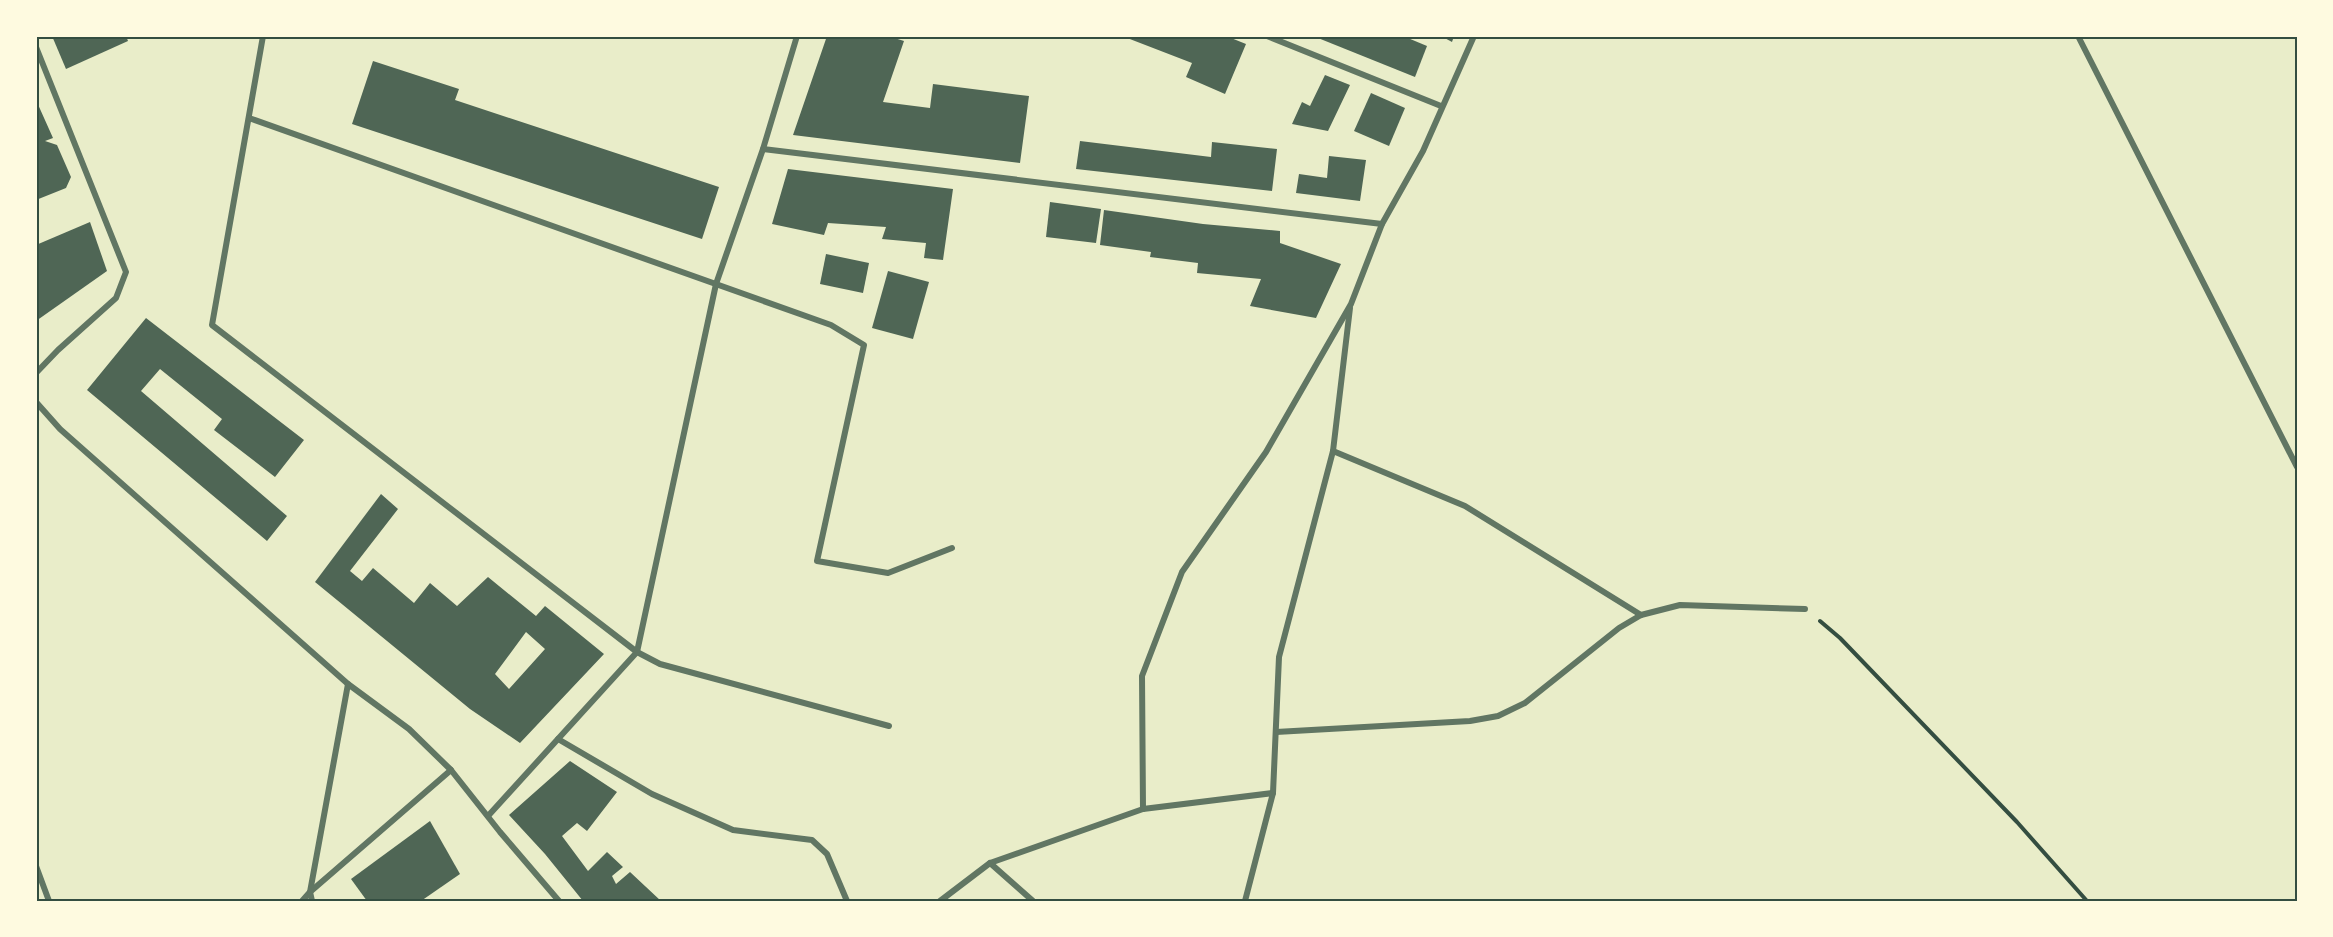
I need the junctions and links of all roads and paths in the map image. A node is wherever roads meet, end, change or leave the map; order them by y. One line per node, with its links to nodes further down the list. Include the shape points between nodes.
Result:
1 (263, 36): 8 (street)
2 (797, 36): 9 (street)
3 (1267, 36): 7 (street)
4 (1474, 36): 7 (street)
5 (2078, 36): 16 (street)
6 (36, 46): 13 (street, via 126,272 116,298)
7 (1442, 106): 10 (street, via 1423,151)
8 (249, 117): 11 (street); 20 (street, via 212,325)
9 (763, 149): 10 (street); 11 (street)
10 (1382, 224): 12 (street)
11 (716, 284): 17 (street, via 831,325 864,345 817,561 888,573); 20 (street)
12 (1351, 304): 15 (street); 27 (street, via 1266,452 1182,572 1142,676)
13 (36, 373)
14 (36, 402): 21 (street, via 60,429)
15 (1333, 451): 19 (street, via 1465,506); 23 (street, via 1279,657)
16 (2297, 467)
17 (952, 548)
18 (1805, 609): 19 (street, via 1680,605); 40 (path, via 1839,638 2009,814)
19 (1641, 615): 23 (street, via 1619,627 1524,703 1498,716 1470,722)
20 (637, 652): 22 (street, via 660,664); 24 (street)
21 (348, 684): 25 (street, via 409,729); 31 (street)
22 (889, 726)
23 (1276, 732): 26 (street)
24 (558, 739): 28 (street); 36 (street, via 652,794 733,830 812,840 827,854)
25 (451, 770): 28 (street); 31 (street)
26 (1273, 793): 27 (street); 39 (street)
27 (1143, 809): 29 (street)
28 (488, 816): 35 (street)
29 (990, 863): 37 (street); 38 (street)
30 (36, 866): 32 (street)
31 (310, 892): 33 (street); 34 (street)
32 (49, 901)
33 (302, 901)
34 (312, 901)
35 (559, 901)
36 (847, 901)
37 (940, 901)
38 (1033, 901)
39 (1245, 901)
40 (2087, 901)

